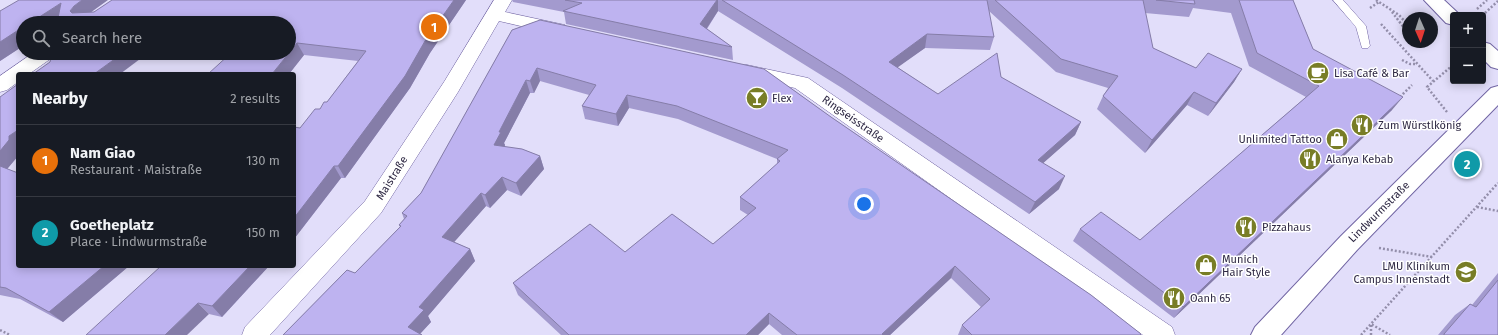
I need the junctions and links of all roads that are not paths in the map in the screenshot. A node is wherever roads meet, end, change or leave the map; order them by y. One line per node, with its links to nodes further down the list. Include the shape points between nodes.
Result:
1 (1338, 0): 6 (lane, via 1361,26)
2 (1433, 0): 4 (main road)
3 (499, 8): 5 (street); 15 (street, Maistraße, via 373,207)
4 (1450, 16)
5 (581, 34)
6 (1365, 46)
7 (1486, 51): 9 (main road)
8 (36, 60): 11 (street)
9 (1498, 62)
10 (729, 67): 16 (street, Ringseisstraße, via 801,83)
11 (19, 72)
12 (16, 74): 13 (street)
13 (0, 85)
14 (1498, 93): 17 (main road, Lindwurmstraße, via 1349,243)
15 (254, 335)
16 (1163, 335)
17 (1264, 335)

